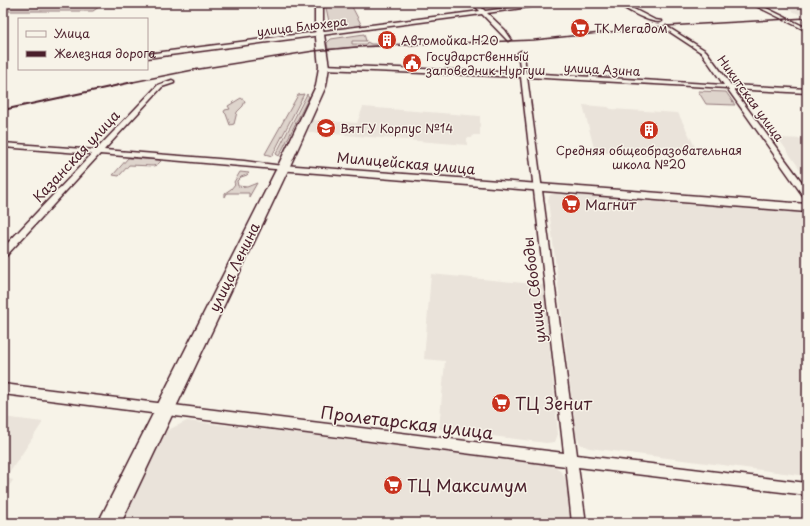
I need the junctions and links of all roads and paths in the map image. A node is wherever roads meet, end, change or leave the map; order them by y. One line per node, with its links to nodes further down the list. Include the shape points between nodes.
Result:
1 (319, 3): 10 (main road, улица Ленина)
2 (474, 3): 6 (street)
3 (554, 3): 6 (street, улица Блюхера)
4 (619, 3): 7 (street)
5 (752, 3): 9 (street)
6 (484, 12): 10 (street, улица Блюхера); 11 (street)
7 (660, 22)
8 (666, 27): 17 (street, Никитская улица, via 704,52)
9 (807, 30)
10 (320, 34): 13 (street, улица Блюхера); 14 (main road, улица Ленина)
11 (508, 39)
12 (521, 53): 15 (street, улица Свободы)
13 (148, 56)
14 (324, 67): 15 (street, улица Азина); 21 (main road, улица Ленина, via 321,86)
15 (524, 76): 17 (street, улица Азина); 22 (street, улица Свободы)
16 (172, 82): 20 (street, Казанская улица, via 160,86)
17 (730, 86): 18 (street, улица Азина); 23 (street, Никитская улица)
18 (807, 91)
19 (3, 145): 20 (street, Милицейская улица)
20 (98, 152): 21 (street, Милицейская улица); 25 (street, Казанская улица)
21 (283, 168): 22 (street, Милицейская улица); 27 (main road, улица Ленина)
22 (538, 188): 24 (street, Милицейская улица); 28 (street, улица Свободы)
23 (807, 195)
24 (807, 208)
25 (3, 254)
26 (3, 389): 27 (street, Пролетарская улица)
27 (164, 410): 28 (street, Пролетарская улица); 30 (main road, улица Ленина)
28 (571, 460): 29 (street, Пролетарская улица); 31 (street, улица Свободы)
29 (807, 489)
30 (109, 523)
31 (579, 523)

